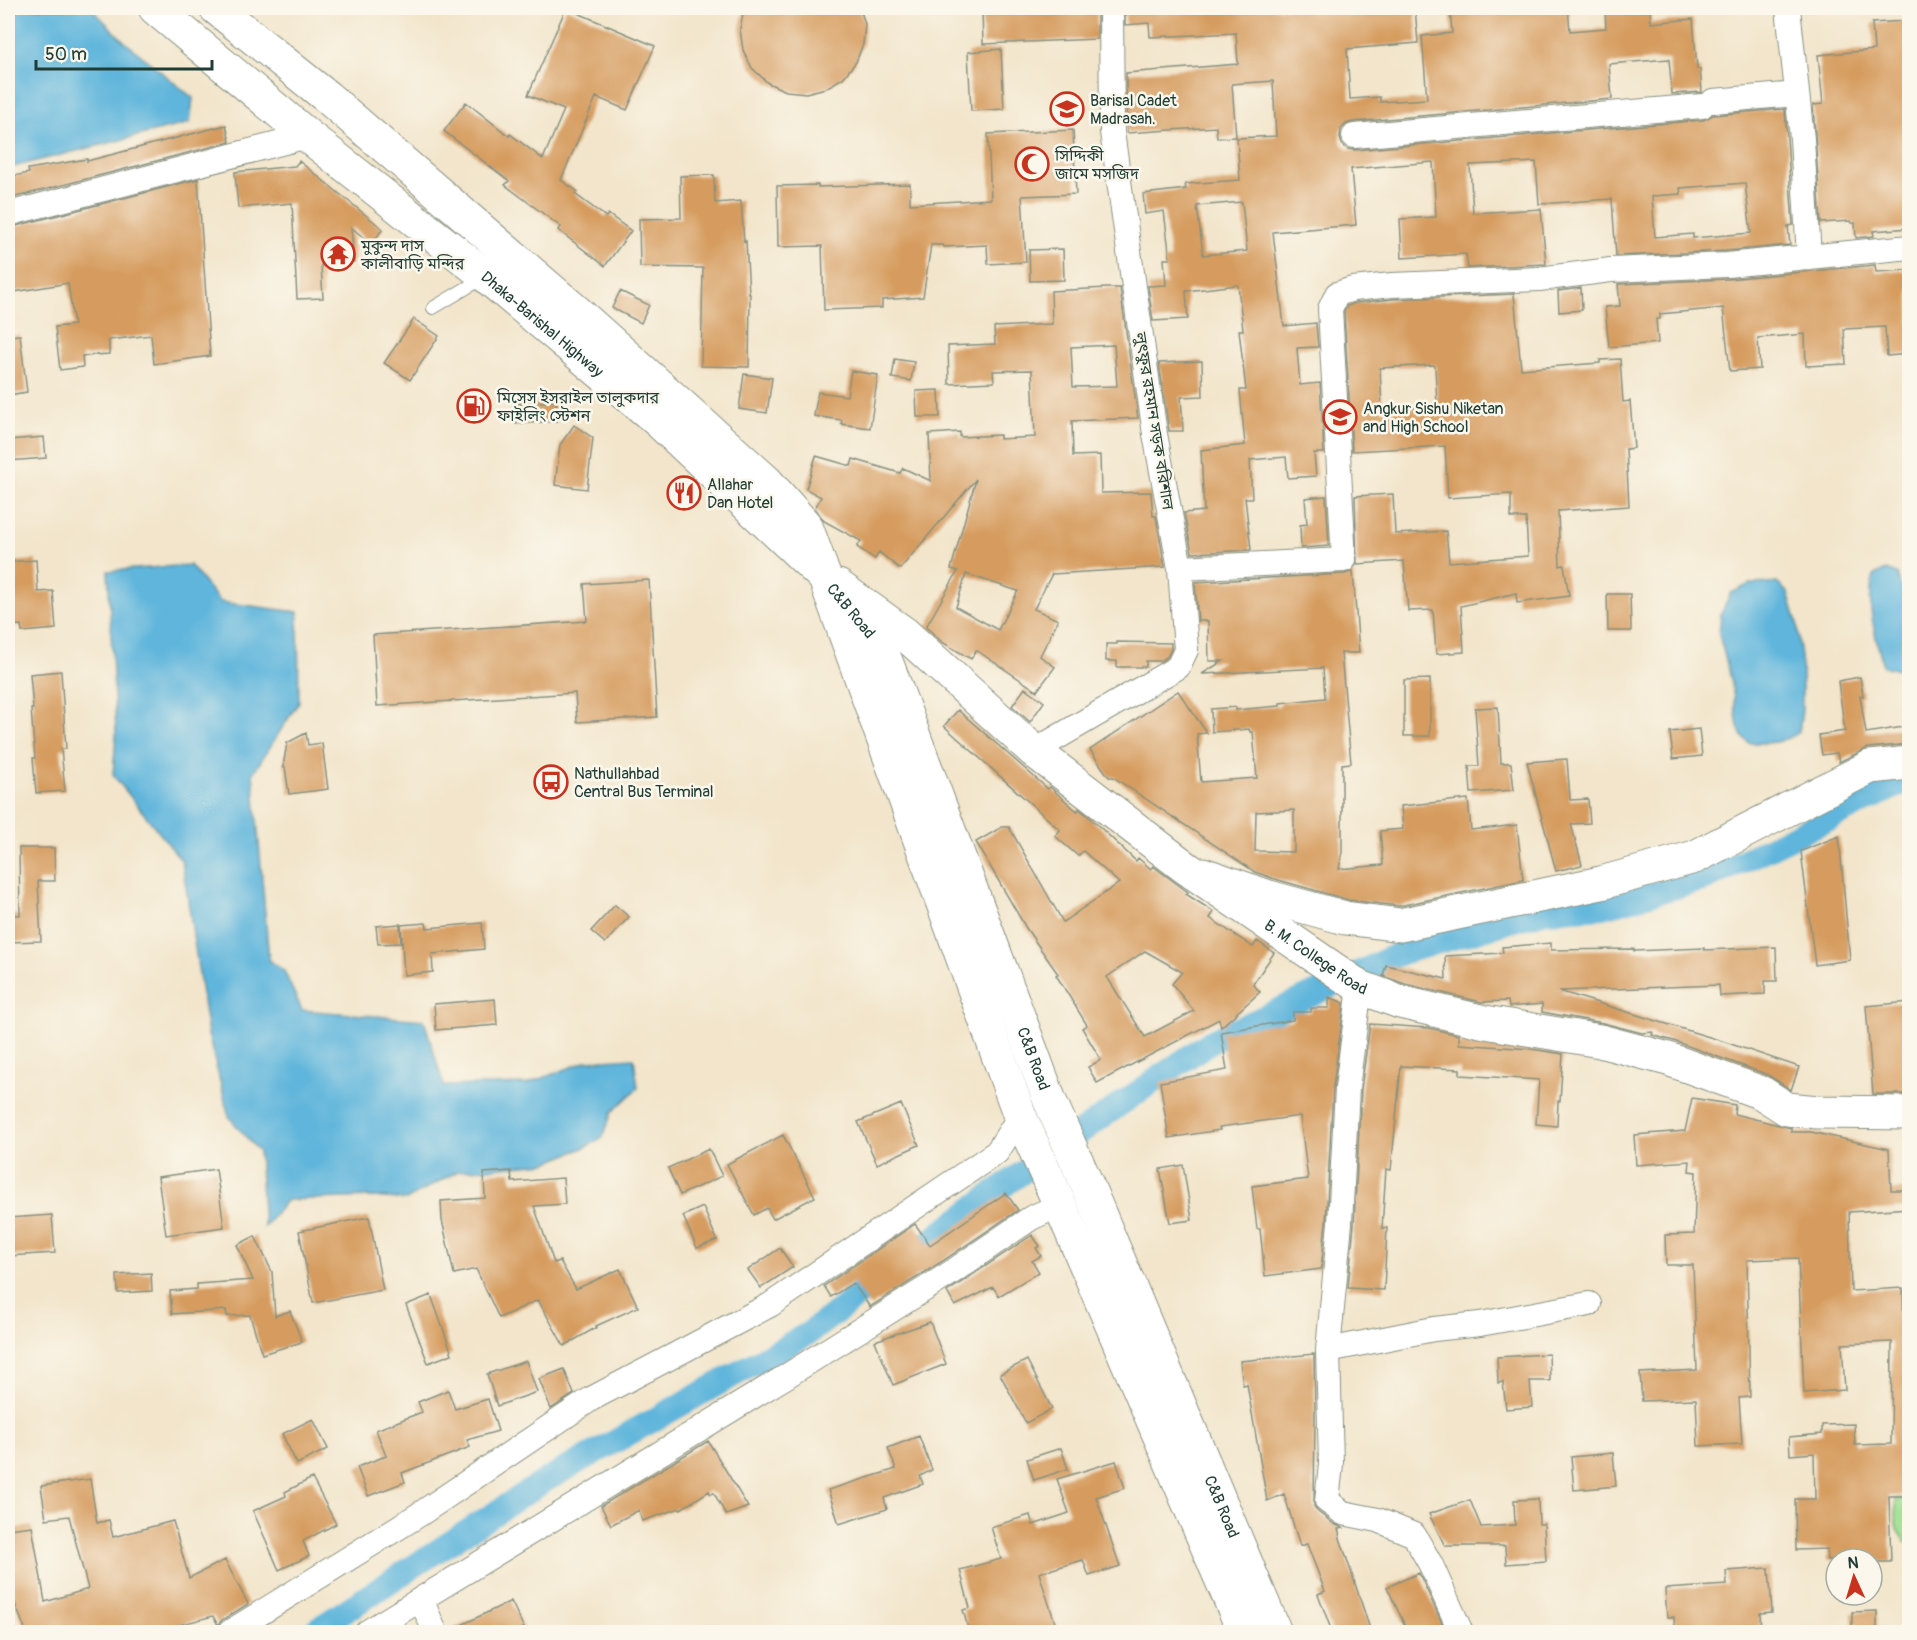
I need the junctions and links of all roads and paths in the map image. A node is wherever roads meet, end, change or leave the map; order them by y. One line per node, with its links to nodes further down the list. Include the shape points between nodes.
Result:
1 (155, 8): 6 (main road, Dhaka-Barishal Highway)
2 (216, 8): 14 (main road, Dhaka-Barishal Highway, via 501,245 766,481 806,526)
3 (1111, 8): 13 (street, লুৎফুর রহমান সড়ক বরিশাল, via 1112,132 1155,434)
4 (1788, 8): 5 (street)
5 (1797, 94): 7 (street); 10 (street)
6 (308, 136): 8 (street); 11 (main road, Dhaka-Barishal Highway)
7 (1354, 136)
8 (8, 214)
9 (1910, 247): 10 (street)
10 (1809, 257): 13 (street, via 1611,270 1539,279 1392,285 1337,294 1330,309 1344,560)
11 (486, 276): 12 (lane); 14 (main road, Dhaka-Barishal Highway, via 657,420)
12 (433, 308)
13 (1180, 568): 15 (street, লুৎফুর রহমান সড়ক বরিশাল, via 1186,650 1178,667)
14 (824, 577): 15 (main road, B. M. College Road, via 905,634); 20 (main road, C&B Road); 29 (main road, C&B Road, via 880,645 1050,1101)
15 (1034, 751): 17 (main road, B. M. College Road)
16 (1910, 763): 17 (main road, via 1870,767 1695,857 1601,883 1400,925 1345,918 1269,897)
17 (1185, 867): 18 (main road, B. M. College Road)
18 (1360, 987): 19 (main road, B. M. College Road, via 1400,1002 1485,1022 1600,1041 1668,1059 1762,1093 1787,1109); 23 (street, via 1347,1088)
19 (1910, 1113)
20 (1020, 1116): 21 (main road, C&B Road); 25 (street, via 998,1152 770,1305 591,1399 420,1514)
21 (1060, 1205): 24 (street, via 1031,1218 949,1274); 28 (main road, C&B Road)
22 (1589, 1304): 23 (street)
23 (1328, 1350): 30 (street, via 1331,1464 1327,1501 1343,1513 1378,1520 1414,1535)
24 (421, 1599): 26 (street); 27 (street)
25 (230, 1632)
26 (367, 1632)
27 (435, 1632)
28 (1244, 1632)
29 (1275, 1632)
30 (1461, 1632)

